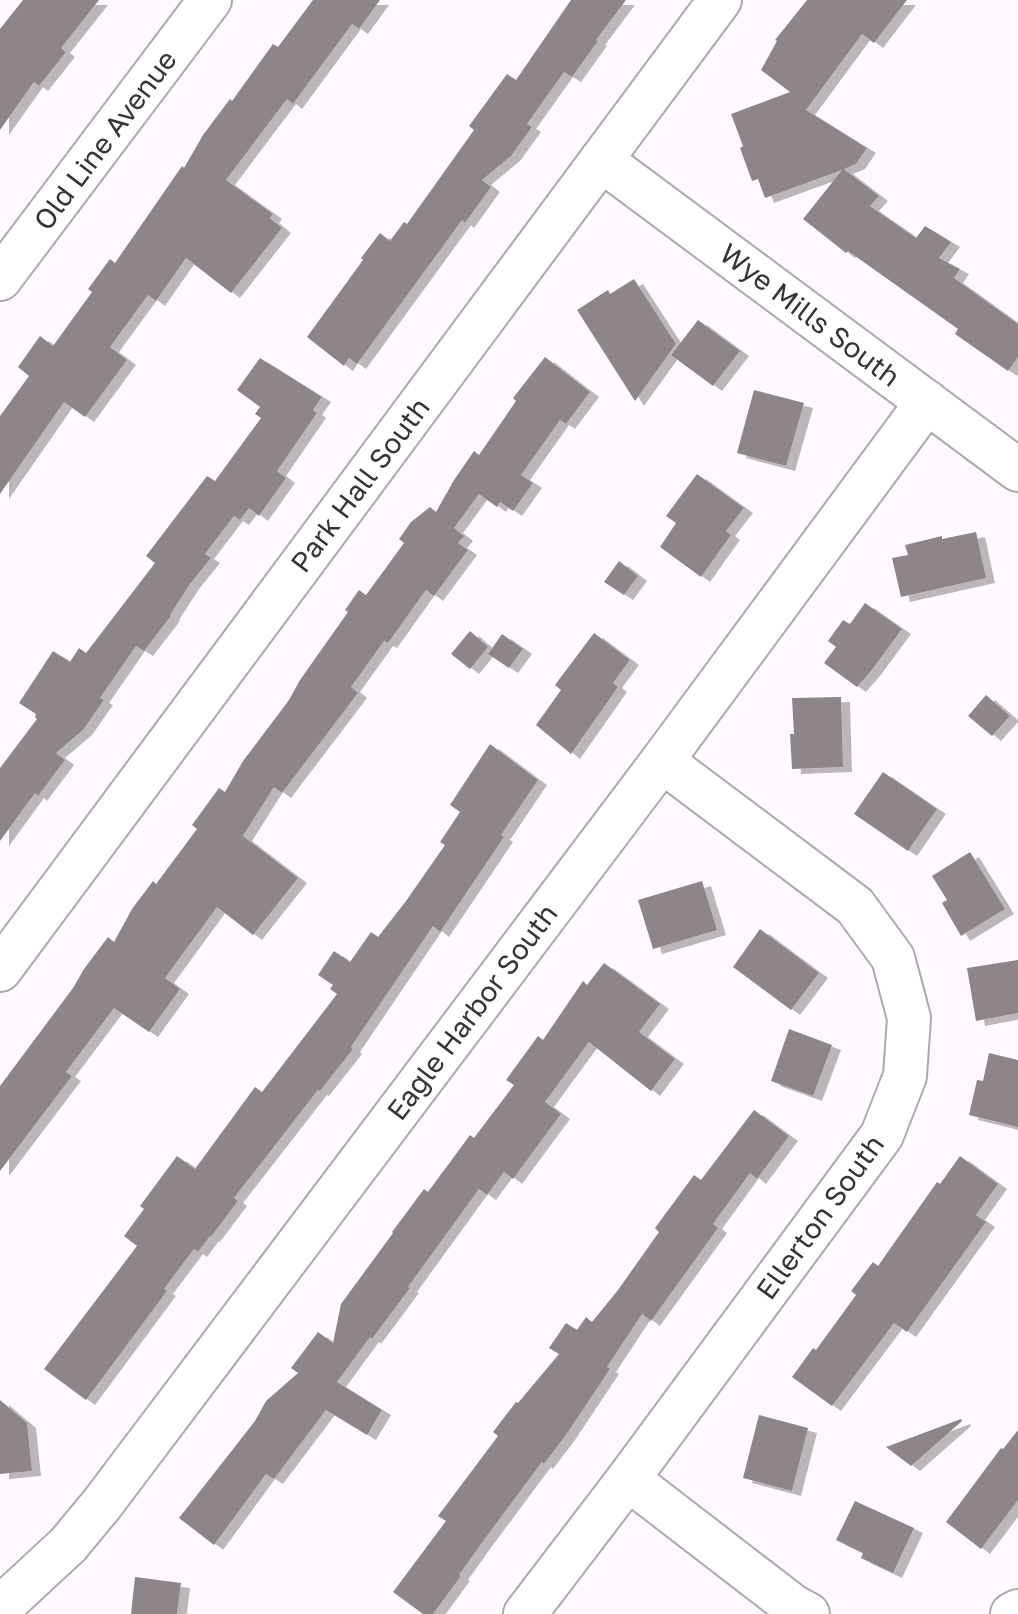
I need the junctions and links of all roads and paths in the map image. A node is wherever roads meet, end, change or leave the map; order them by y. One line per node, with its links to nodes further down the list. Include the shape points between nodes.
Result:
1 (210, 0): 4 (street, Old Line Avenue)
2 (720, 0): 3 (street, Park Hall South)
3 (601, 160): 5 (street, Wye Mills South); 8 (street, Park Hall South)
4 (0, 279)
5 (927, 402): 6 (street, Wye Mills South); 7 (street, Eagle Harbor South)
6 (1018, 470)
7 (662, 761): 9 (street, Ellerton South, via 855,906 893,958 909,1018 905,1076 882,1135); 10 (street, Eagle Harbor South, via 102,1504 68,1545)
8 (0, 970)
9 (628, 1479): 12 (street, Ellerton South); 13 (street)
10 (0, 1608)
11 (1018, 1611): 14 (street)
12 (525, 1614)
13 (808, 1614)
14 (1012, 1614)

